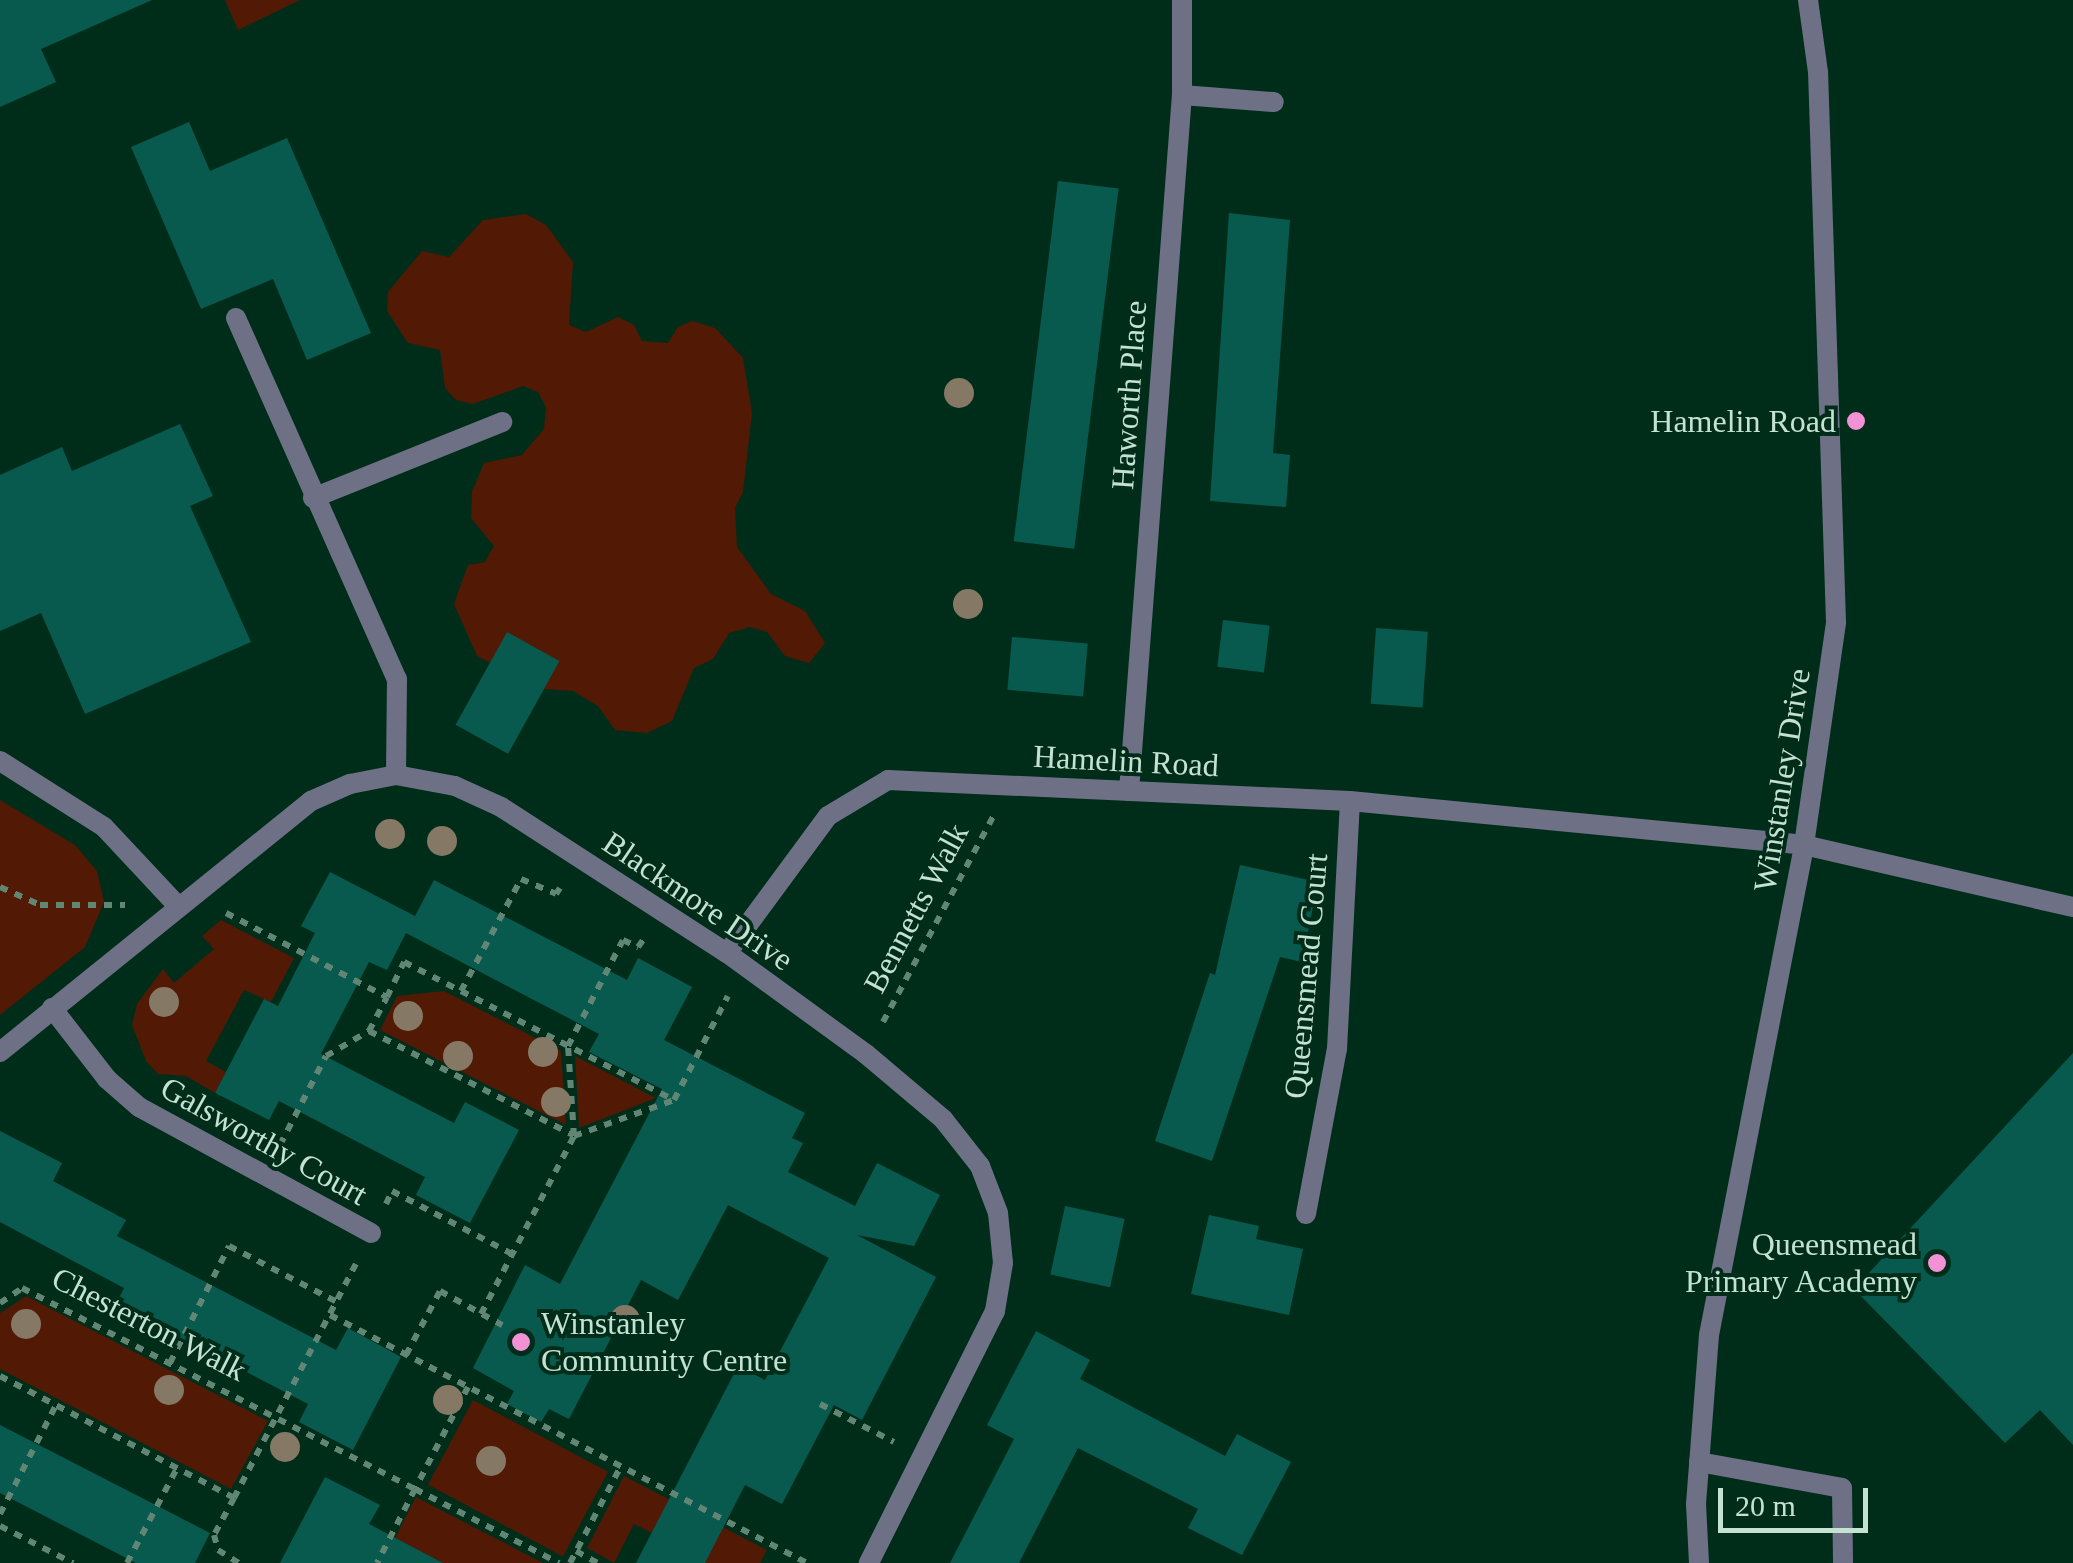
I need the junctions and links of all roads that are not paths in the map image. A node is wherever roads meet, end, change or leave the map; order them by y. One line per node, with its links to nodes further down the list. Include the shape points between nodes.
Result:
1 (1182, 0): 3 (street, Haworth Place)
2 (1808, 0): 12 (street, Winstanley Drive, via 1818,72 1836,622)
3 (1182, 94): 4 (street); 10 (street, Haworth Place)
4 (1274, 102)
5 (236, 318): 7 (street)
6 (502, 422): 7 (street)
7 (313, 498): 9 (street, via 397,679)
8 (0, 761): 13 (street, via 104,827)
9 (396, 776): 13 (street, Blackmore Drive, via 350,784 311,801); 15 (street, Blackmore Drive, via 455,786)
10 (1129, 791): 11 (street, Hamelin Road); 15 (street, Hamelin Road, via 888,780 855,796 807,840)
11 (1350, 801): 12 (street, Hamelin Road); 18 (street, Queensmead Court, via 1337,1049)
12 (1804, 845): 14 (street, Hamelin Road); 20 (street, Winstanley Drive, via 1708,1335)
13 (178, 906): 16 (street, Blackmore Drive)
14 (2073, 907)
15 (735, 960): 21 (street, Blackmore Drive, via 943,1119 980,1166 998,1214 1003,1263 995,1311)
16 (52, 1008): 17 (street, Blackmore Drive); 19 (street, Galsworthy Court, via 139,1107)
17 (0, 1052)
18 (1306, 1214)
19 (371, 1233)
20 (1699, 1462): 22 (street, Winstanley Drive); 23 (street, via 1842,1488)
21 (869, 1563)
22 (1699, 1563)
23 (1843, 1563)

